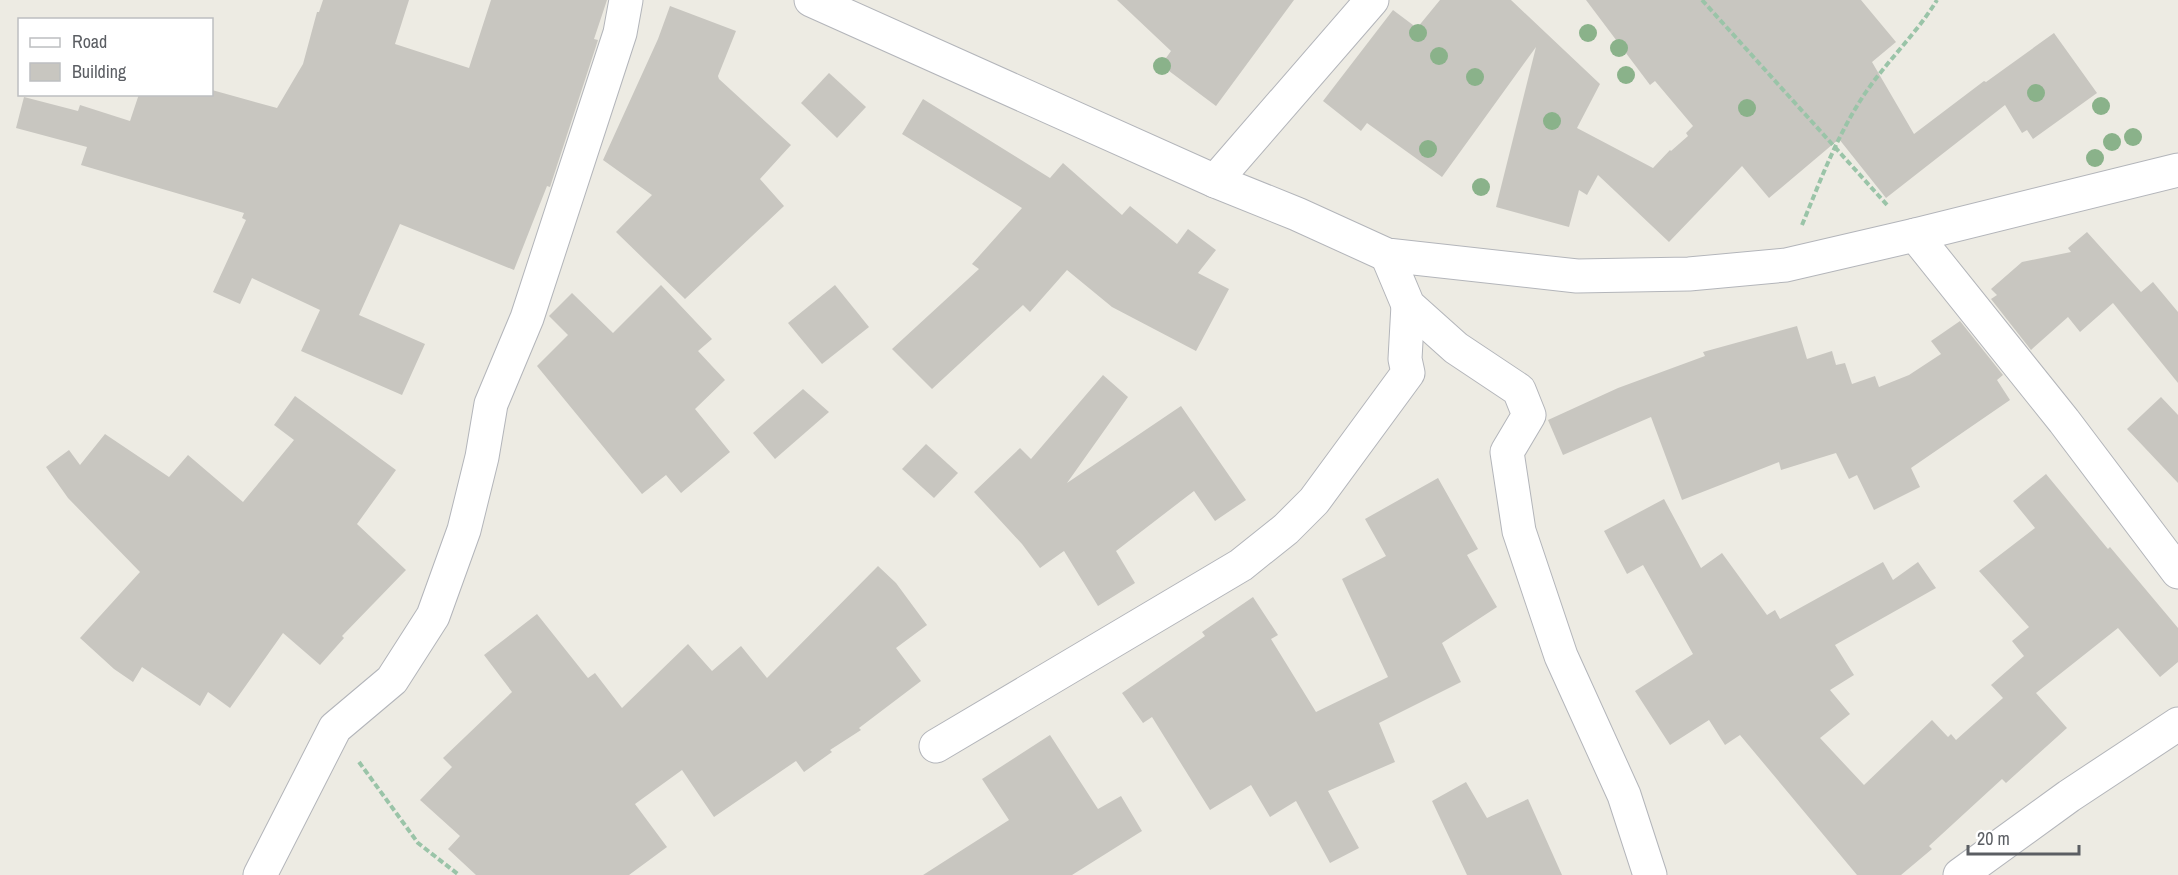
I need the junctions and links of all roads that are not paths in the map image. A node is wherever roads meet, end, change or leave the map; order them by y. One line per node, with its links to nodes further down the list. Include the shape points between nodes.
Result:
1 (626, 0): 12 (street, via 620,33 527,318 491,404 464,530 434,616 392,680 335,728)
2 (811, 0): 5 (street)
3 (1372, 0): 5 (street)
4 (2178, 170): 6 (street)
5 (1215, 181): 7 (street)
6 (1915, 235): 7 (street, via 1786,265 1689,274 1576,276); 9 (street, via 2064,421)
7 (1387, 255): 8 (street)
8 (1408, 305): 11 (street, via 1408,373 1314,501 1286,529 1241,566); 13 (street, via 1456,348 1520,390 1529,415 1507,452 1519,531 1561,656 1624,795)
9 (2178, 572)
10 (2178, 724): 14 (street, via 2068,796)
11 (936, 746)
12 (260, 875)
13 (1650, 875)
14 (1960, 875)

